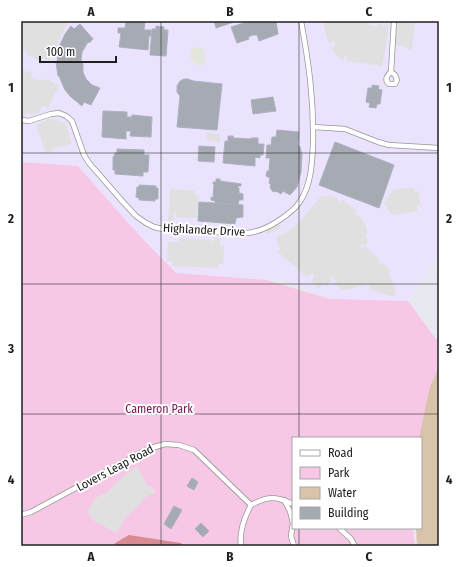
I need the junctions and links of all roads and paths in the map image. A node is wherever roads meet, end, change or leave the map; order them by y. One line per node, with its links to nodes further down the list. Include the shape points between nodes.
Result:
1 (301, 21): 5 (street, Highlander Drive, via 310,72)
2 (394, 21): 3 (street)
3 (391, 72)
4 (21, 120): 5 (street, Highlander Drive, via 29,121 59,113 66,116 72,121 89,164 136,216 146,223 167,230 247,233 264,229 291,212 299,203 311,175)
5 (313, 127): 6 (street, via 344,129 392,145)
6 (439, 148)
7 (284, 500): 8 (street); 9 (street, via 272,497); 11 (street)
8 (292, 504)
9 (251, 505): 10 (street, Lovers Leap Road, via 194,450 166,444 148,449); 14 (street, via 241,526)
10 (21, 515)
11 (292, 518)
12 (292, 529): 15 (street)
13 (340, 529): 16 (street)
14 (241, 546)
15 (294, 546)
16 (355, 546)

